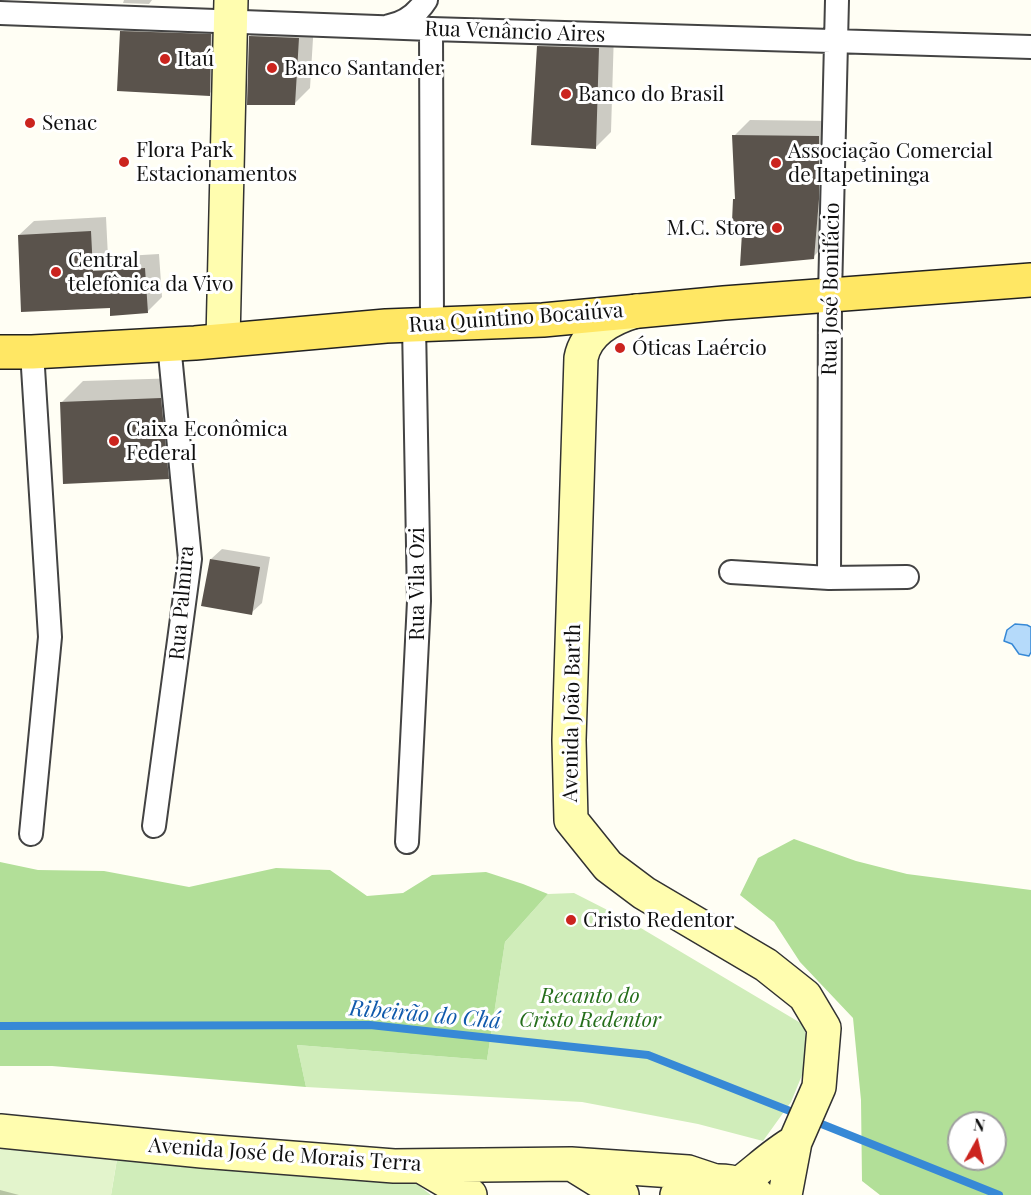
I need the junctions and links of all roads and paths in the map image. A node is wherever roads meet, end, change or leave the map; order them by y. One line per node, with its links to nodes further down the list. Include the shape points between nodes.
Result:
1 (426, 0): 5 (street, via 406,20)
2 (837, 0): 7 (street, Rua José Bonifácio)
3 (230, 11): 4 (street, Rua Venâncio Aires); 5 (street, Rua Venâncio Aires); 14 (main road)
4 (0, 13)
5 (381, 27): 6 (street, Rua Venâncio Aires)
6 (431, 29): 7 (street, Rua Venâncio Aires); 13 (street, Rua Vila Ozi)
7 (836, 42): 8 (street, Rua Venâncio Aires); 10 (street, Rua José Bonifácio)
8 (1031, 47)
9 (1031, 280): 10 (main road, Rua Quintino Bocaiúva)
10 (830, 295): 11 (main road, Rua Quintino Bocaiúva); 21 (street, Rua José Bonifácio)
11 (639, 310): 12 (main road, Rua Quintino Bocaiúva); 18 (main road, via 603,326 583,348)
12 (543, 320): 13 (main road, Rua Quintino Bocaiúva); 18 (main road, via 564,333)
13 (423, 325): 14 (main road, Rua Quintino Bocaiúva); 24 (street, Rua Vila Ozi, via 419,601)
14 (223, 340): 15 (main road, Rua Quintino Bocaiúva)
15 (169, 344): 17 (main road, Rua Quintino Bocaiúva); 22 (street, Rua Palmira, via 190,559)
16 (0, 352): 17 (main road, Rua Quintino Bocaiúva)
17 (33, 352): 23 (street, via 50,637)
18 (580, 358): 26 (main road, Avenida João Barth, via 569,740 571,820 608,866 644,893 766,964 805,996 824,1028 819,1087)
19 (731, 572): 21 (street)
20 (907, 577): 21 (street)
21 (829, 578)
22 (154, 826)
23 (31, 834)
24 (407, 843)
25 (0, 1131): 28 (main road, Avenida José de Morais Terra, via 202,1151)
26 (795, 1142): 29 (main road, via 773,1155); 33 (main road, Avenida João Barth)
27 (571, 1164): 28 (main road, Avenida José de Morais Terra); 29 (main road, Avenida José de Morais Terra, via 688,1172); 31 (main road)
28 (421, 1166): 30 (main road)
29 (737, 1187): 32 (main road, via 708,1181)
30 (470, 1195)
31 (622, 1195)
32 (677, 1195)
33 (785, 1195)

